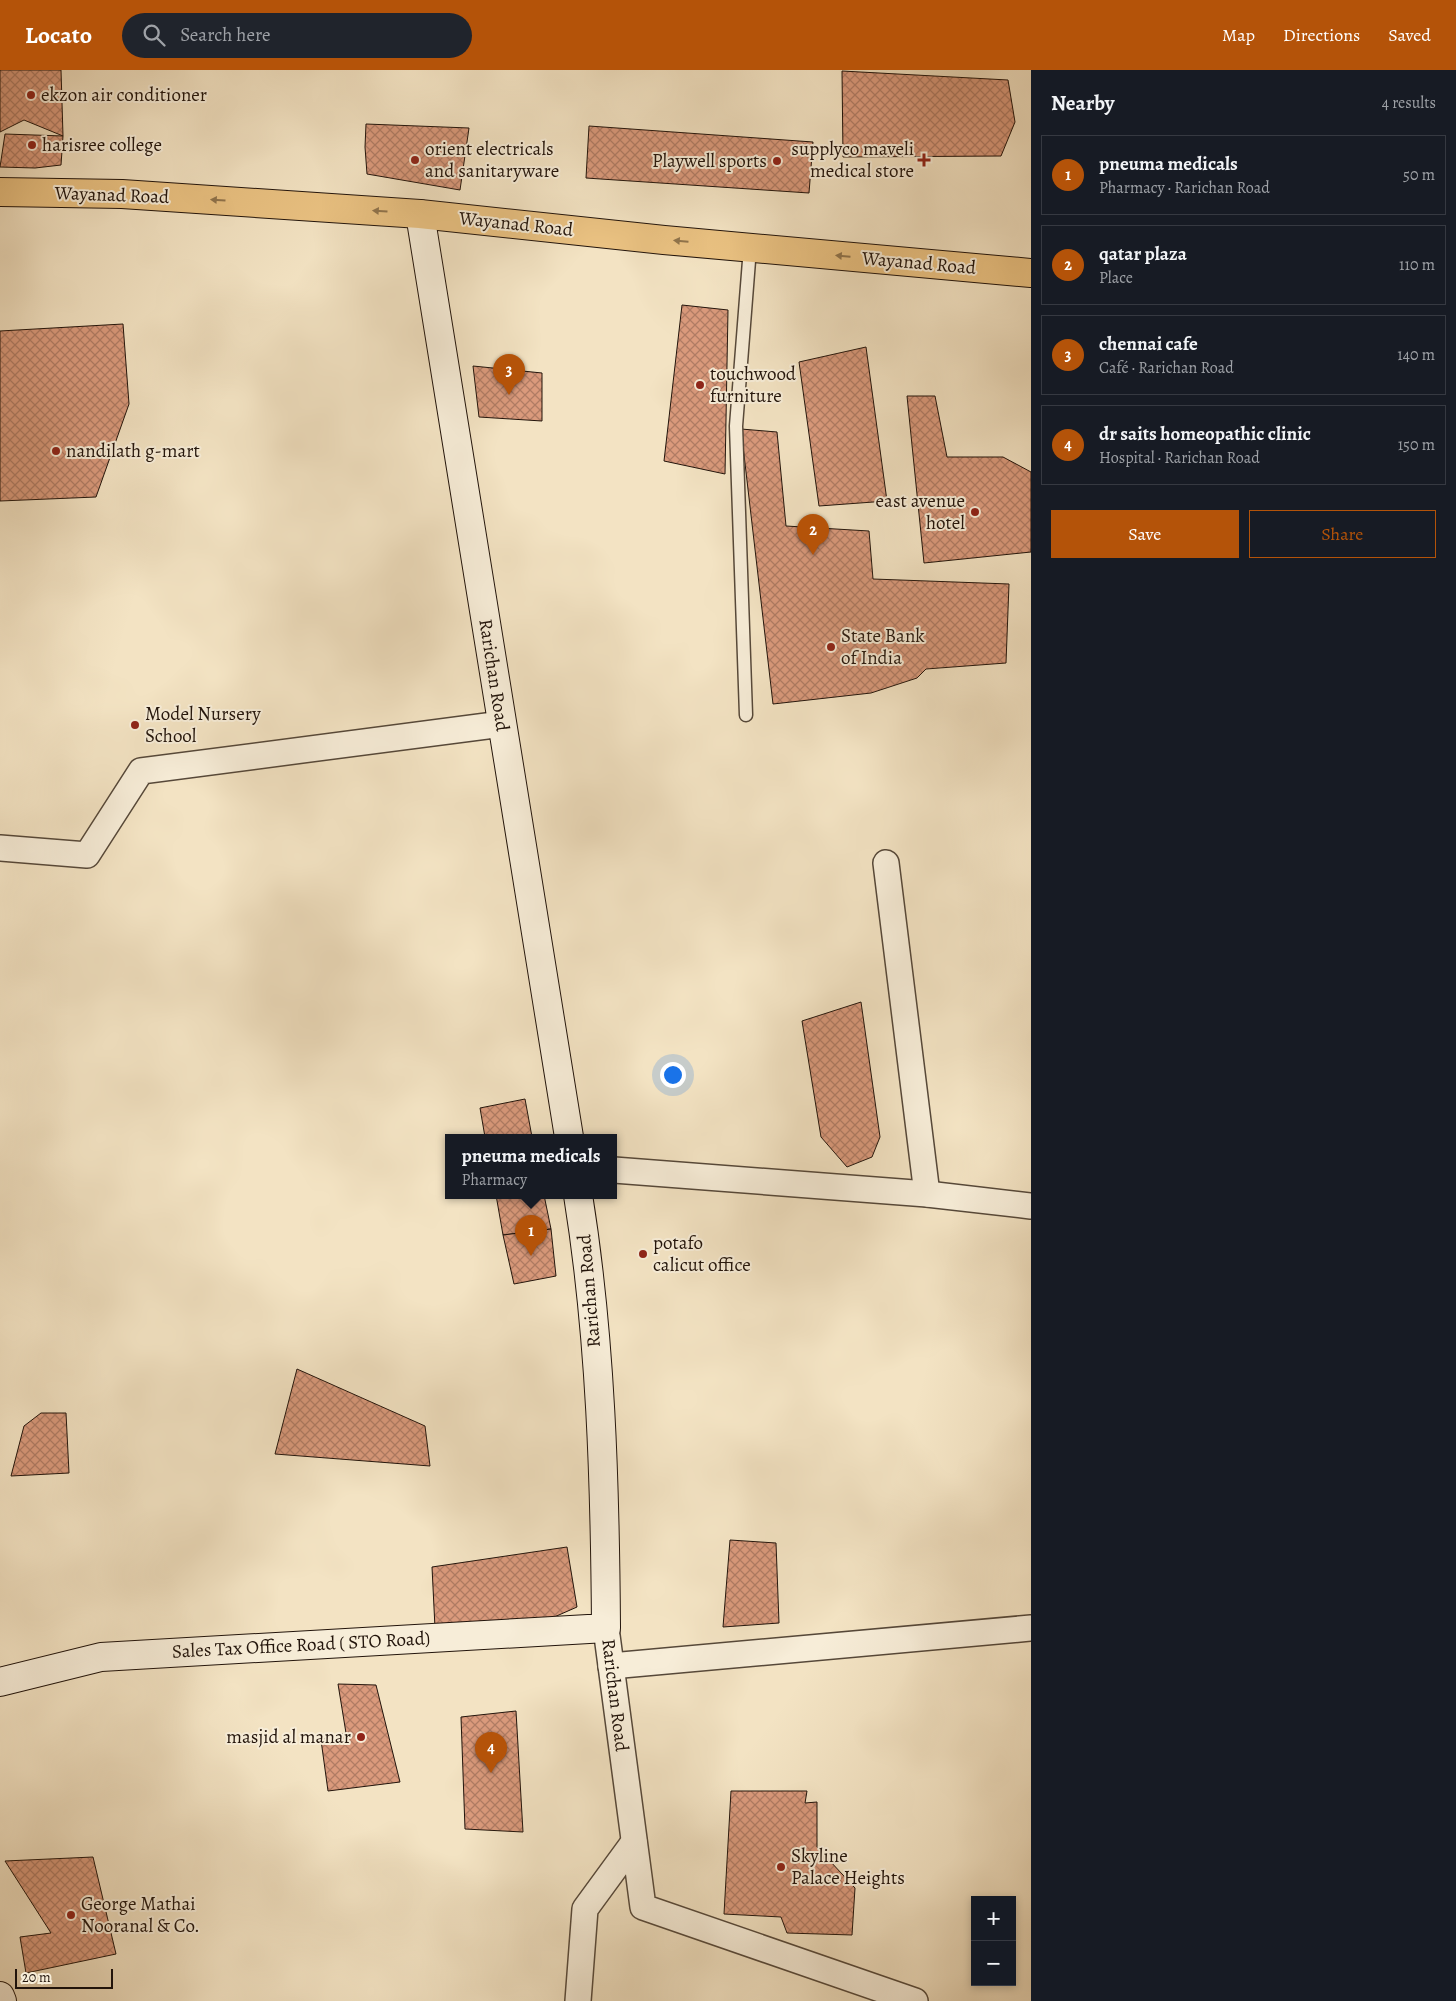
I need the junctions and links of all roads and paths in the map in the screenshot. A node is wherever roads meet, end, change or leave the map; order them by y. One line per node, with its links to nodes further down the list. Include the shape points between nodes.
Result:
1 (0, 192): 2 (main road, Wayanad Road, one-way to 1, via 122,194)
2 (420, 214): 3 (main road, Wayanad Road, one-way to 2); 6 (street, Rarichan Road)
3 (750, 248): 4 (main road, Wayanad Road, one-way to 3); 5 (lane, via 736,426)
4 (1031, 274)
5 (746, 715)
6 (502, 724): 7 (street, via 141,771 86,855); 9 (street, Rarichan Road)
7 (0, 848)
8 (886, 864): 11 (street)
9 (569, 1134)
10 (617, 1170): 11 (street)
11 (927, 1194): 13 (street)
12 (579, 1199): 14 (street, Rarichan Road, via 586,1248 604,1478)
13 (1031, 1206)
14 (606, 1628): 16 (street, Rarichan Road); 17 (street, Sales Tax Office Road ( STO Road), via 101,1657)
15 (1031, 1628): 16 (street)
16 (611, 1666): 18 (street, Rarichan Road)
17 (0, 1682)
18 (634, 1842): 21 (street, via 585,1909); 22 (street, Rarichan Road, via 643,1907)
19 (0, 1996): 20 (street)
20 (2, 2001)
21 (578, 2001)
22 (915, 2001)

